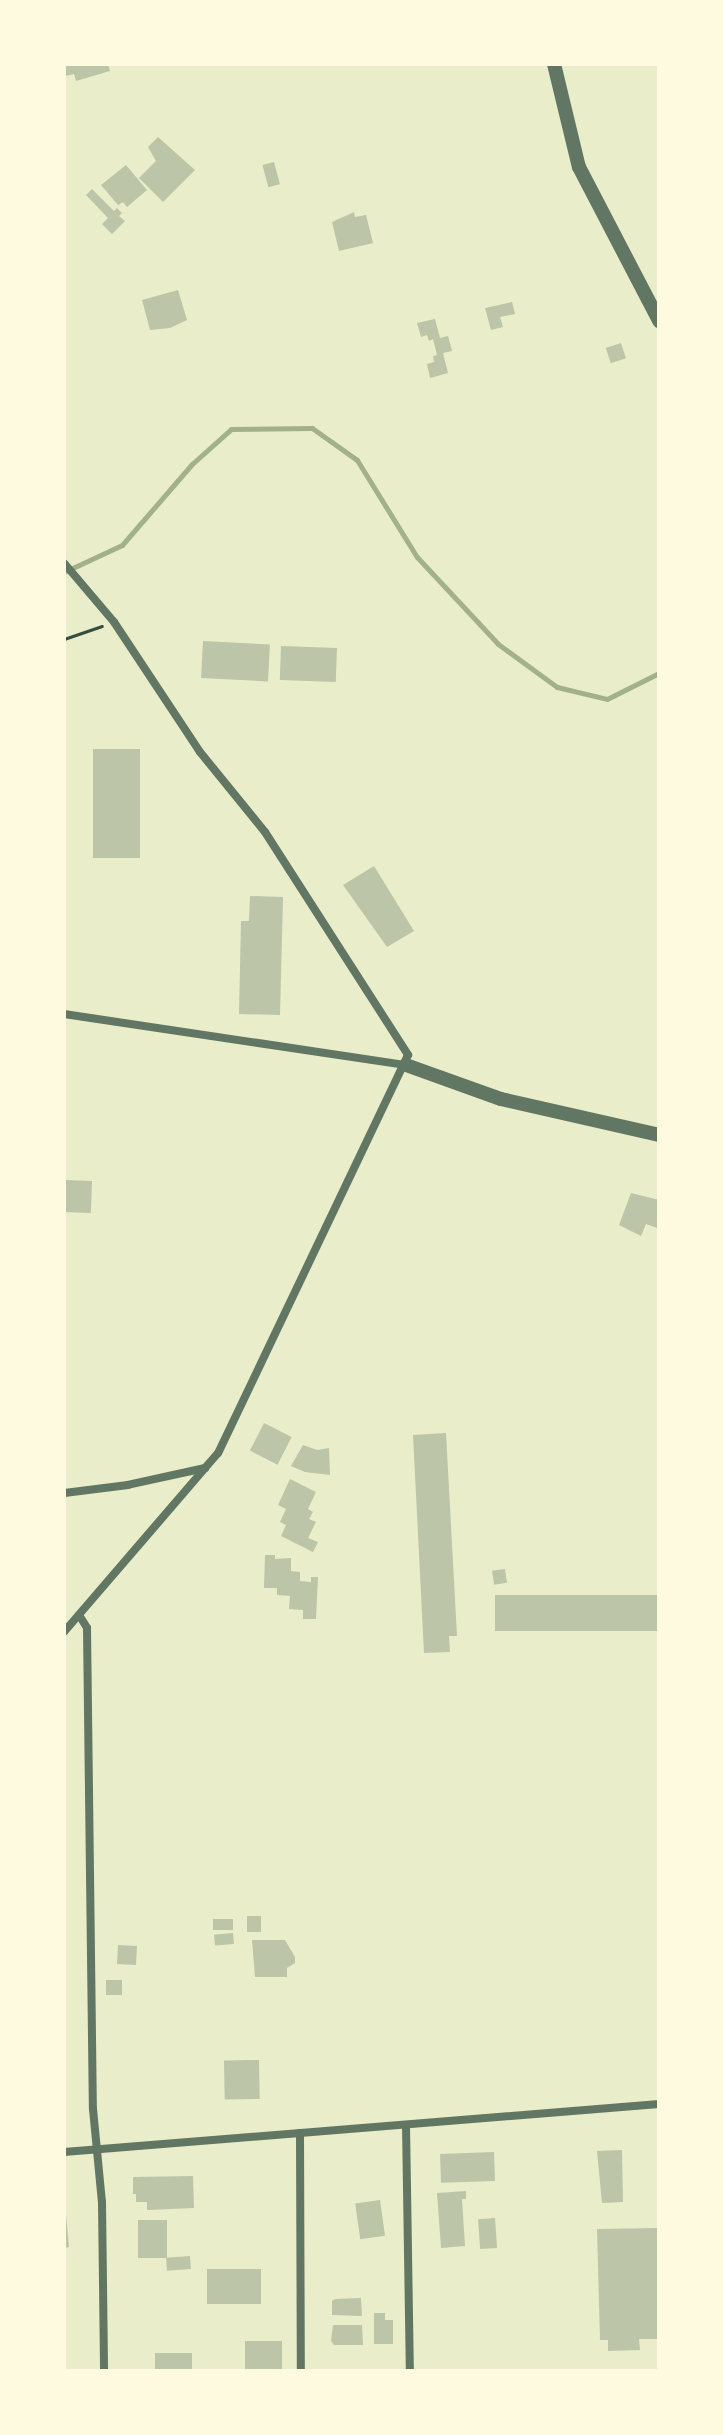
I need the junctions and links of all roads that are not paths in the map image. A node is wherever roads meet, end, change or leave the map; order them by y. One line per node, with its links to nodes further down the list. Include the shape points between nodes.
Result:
1 (554, 64): 2 (street, via 579,167)
2 (659, 321)
3 (64, 563): 5 (street, via 114,622 200,752 265,832 387,1019 408,1055)
4 (64, 1014): 5 (street)
5 (406, 1065): 6 (street, via 501,1099); 7 (street, via 232,1429)
6 (659, 1135)
7 (205, 1468): 8 (street); 9 (street)
8 (64, 1493)
9 (79, 1615): 10 (street); 15 (street, via 87,1628 93,2109)
10 (64, 1632)
11 (659, 2104): 12 (street)
12 (406, 2125): 13 (street); 18 (street)
13 (300, 2133): 15 (street); 17 (street)
14 (64, 2152): 15 (street)
15 (99, 2152): 16 (street)
16 (104, 2371)
17 (301, 2371)
18 (410, 2371)

